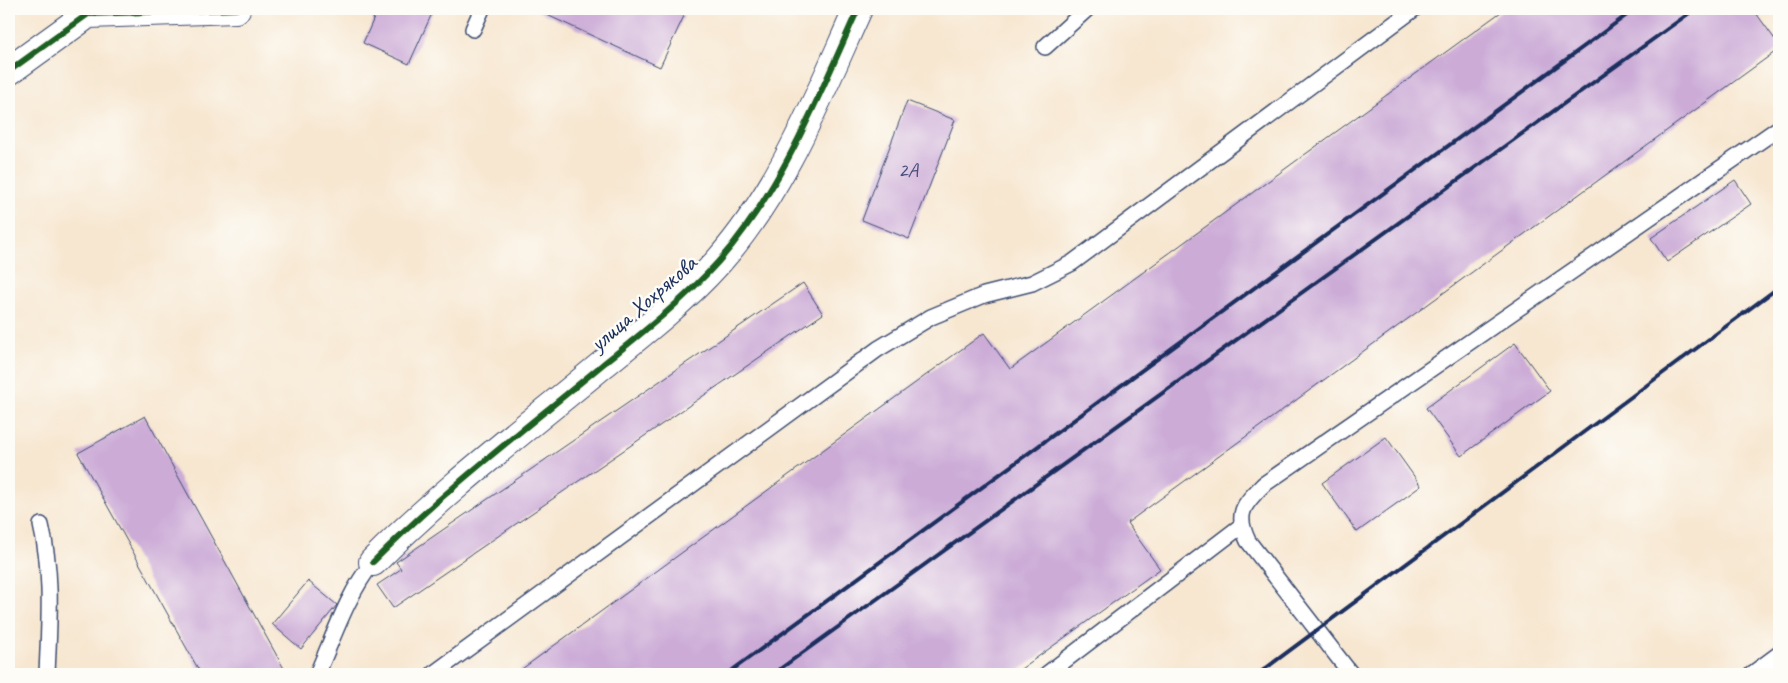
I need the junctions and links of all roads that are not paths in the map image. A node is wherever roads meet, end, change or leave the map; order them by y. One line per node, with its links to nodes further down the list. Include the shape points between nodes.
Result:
1 (236, 9): 8 (street, via 88,14)
2 (482, 9): 6 (lane)
3 (858, 9): 12 (street, улица Хохрякова, via 793,148 745,227 718,262 647,329 416,519)
4 (1087, 9): 7 (lane)
5 (1414, 9): 16 (lane, via 1072,263 1032,283 984,295 931,317 878,350)
6 (474, 29)
7 (1045, 48)
8 (9, 71)
9 (1779, 128): 11 (lane, via 1263,485 1241,513)
10 (41, 525): 14 (lane, via 50,582)
11 (1241, 526): 17 (lane); 18 (lane, via 1248,541)
12 (373, 562): 15 (lane, via 360,578)
13 (1779, 654): 19 (lane)
14 (47, 674)
15 (317, 674)
16 (433, 674)
17 (1047, 674)
18 (1351, 674)
19 (1752, 674)

